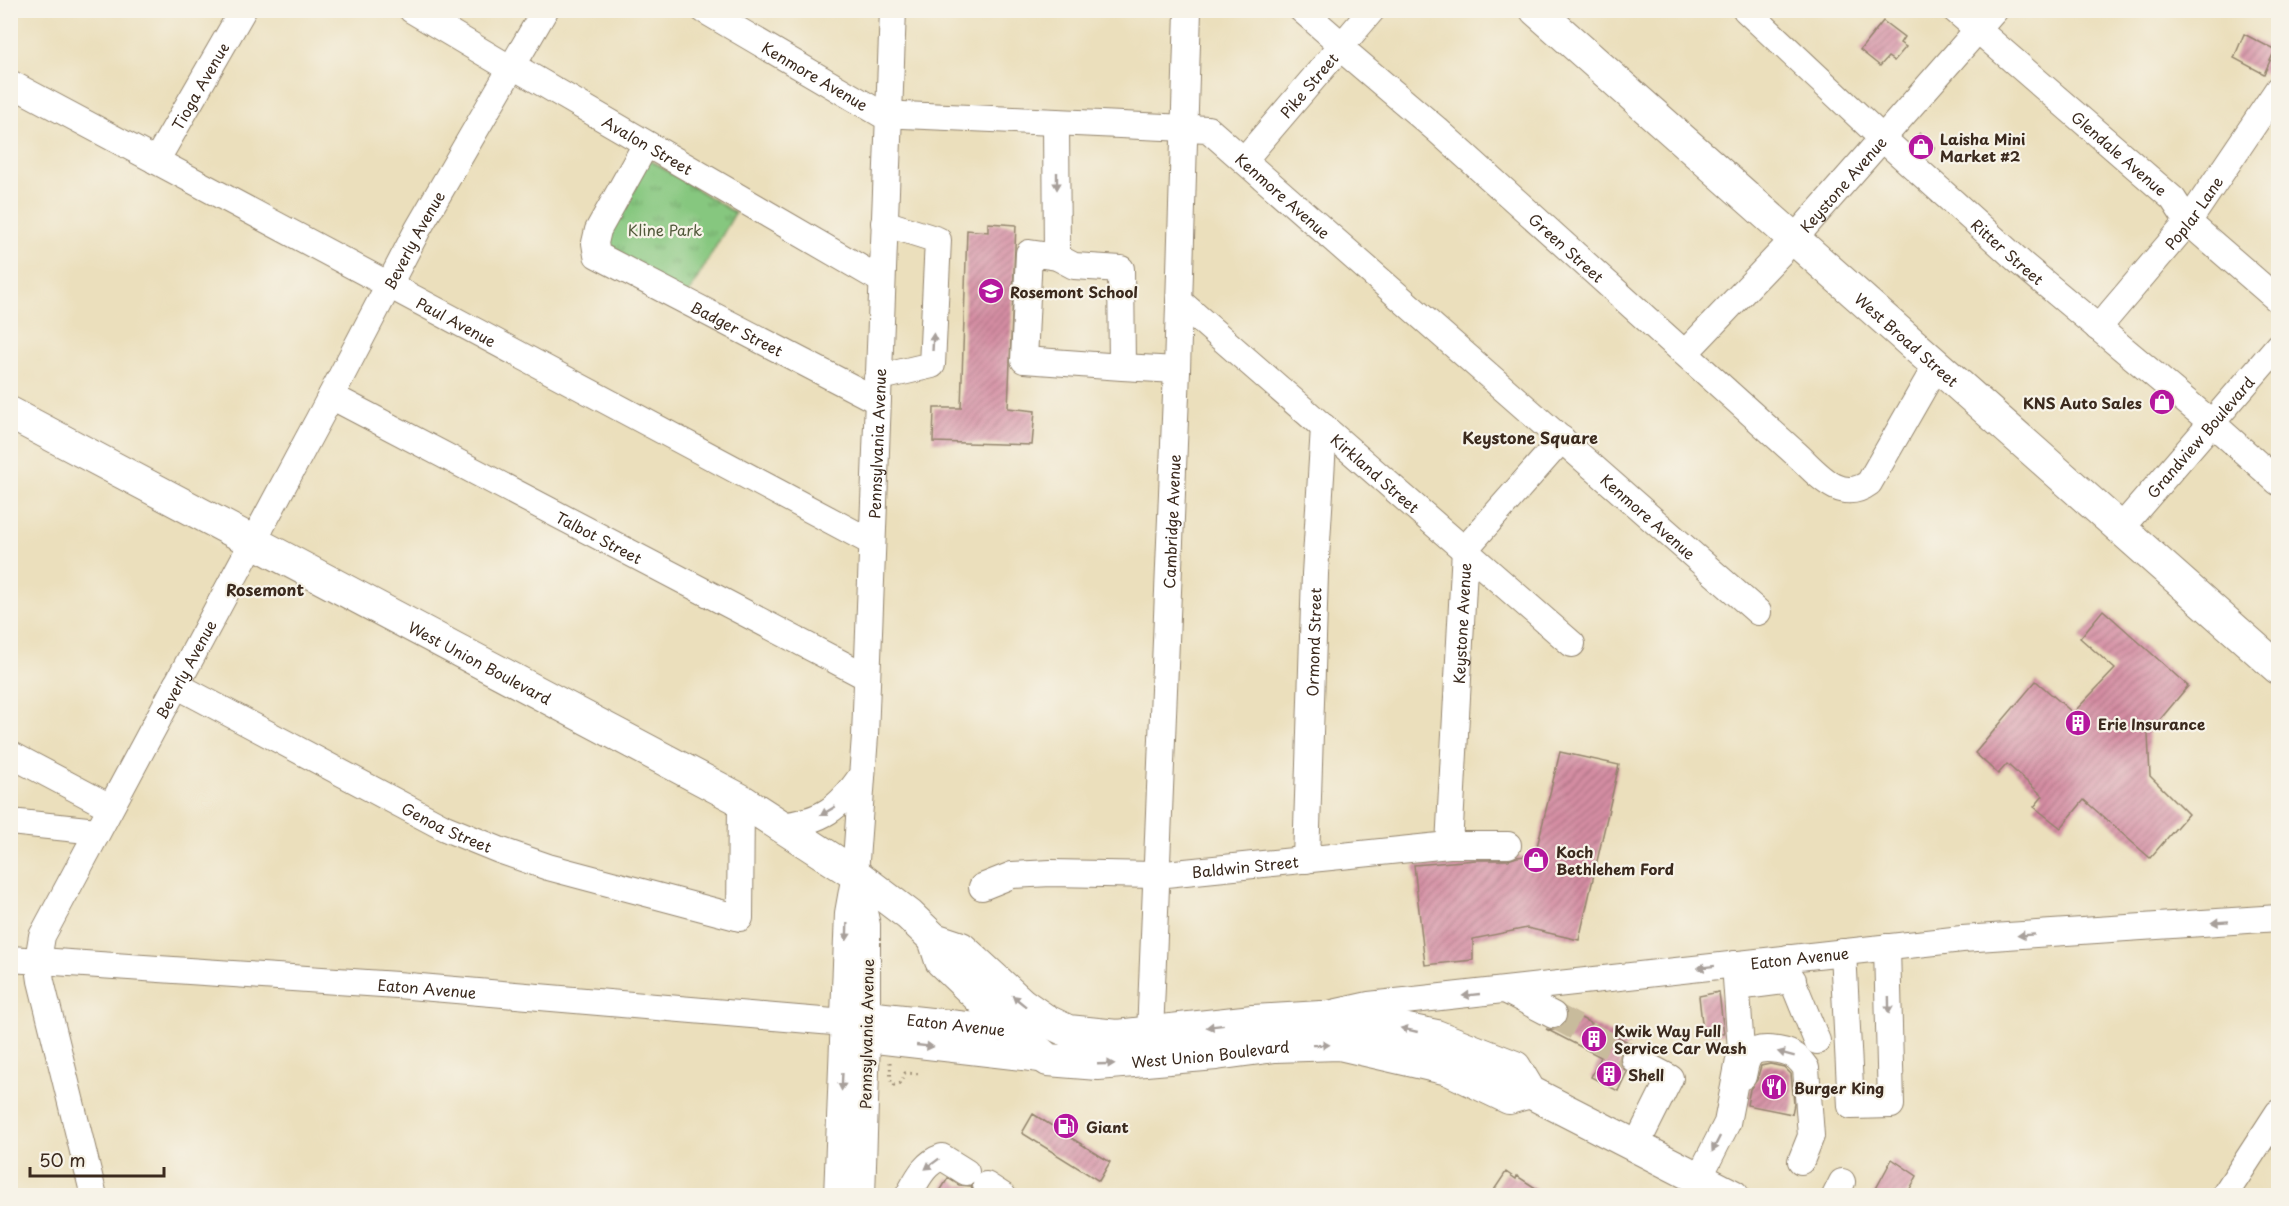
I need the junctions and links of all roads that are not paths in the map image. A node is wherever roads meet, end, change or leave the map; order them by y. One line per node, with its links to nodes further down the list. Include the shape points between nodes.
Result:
1 (243, 10): 24 (street, Tioga Avenue)
2 (412, 10): 15 (street, Avalon Street, via 501,63)
3 (545, 10): 15 (street, Beverly Avenue)
4 (705, 10): 18 (street, Kenmore Avenue)
5 (893, 10): 18 (street, Pennsylvania Avenue)
6 (1188, 10): 20 (street, Cambridge Avenue)
7 (1302, 10): 14 (street, Green Street)
8 (1372, 10): 14 (street, Pike Street)
9 (1536, 10): 27 (main road, West Broad Street)
10 (1746, 10): 21 (street, Ritter Street)
11 (1954, 10): 13 (street, Glendale Avenue)
12 (1995, 10): 13 (street, Keystone Avenue)
13 (1977, 30): 21 (street, Keystone Avenue); 25 (street, Glendale Avenue, via 2173,200)
14 (1342, 45): 23 (street, Pike Street); 35 (street, Green Street, via 1348,55)
15 (513, 66): 22 (street, Avalon Street); 30 (street, Beverly Avenue)
16 (10, 83): 24 (street, Paul Avenue)
17 (2278, 89): 25 (street, Poplar Lane)
18 (889, 116): 19 (street, Kenmore Avenue); 26 (street, Pennsylvania Avenue)
19 (1056, 123): 20 (street, Kenmore Avenue); 28 (street, one-way to 28)
20 (1186, 128): 23 (street, Kenmore Avenue, via 1208,129); 32 (street, Cambridge Avenue)
21 (1882, 138): 27 (street, Keystone Avenue); 33 (street, Ritter Street)
22 (646, 144): 29 (street, Avalon Street); 39 (street, Badger Street, via 598,230 594,243 597,255)
23 (1244, 160): 44 (street, Kenmore Avenue)
24 (156, 161): 30 (street, Paul Avenue)
25 (2188, 222): 31 (street, Glendale Avenue); 33 (street, Poplar Lane)
26 (884, 223): 29 (street, Pennsylvania Avenue); 39 (street, one-way to 26, via 932,365 938,240)
27 (1793, 240): 35 (street, Keystone Avenue); 36 (main road, West Broad Street)
28 (1057, 257): 37 (street, via 1074,266 1121,269); 37 (street, via 1029,253 1024,360)
29 (881, 280): 39 (street, Pennsylvania Avenue)
30 (389, 285): 40 (street, Beverly Avenue); 48 (street, Paul Avenue)
31 (2278, 300)
32 (1179, 301): 38 (street, Cambridge Avenue); 43 (street, Kirkland Street)
33 (2098, 328): 42 (street, Ritter Street)
34 (2278, 346): 42 (street, Grandview Boulevard)
35 (1685, 353): 36 (street, Green Street, via 1830,483 1850,492 1869,483)
36 (1936, 366): 46 (main road, West Broad Street)
37 (1122, 367): 38 (street)
38 (1177, 370): 66 (street, Cambridge Avenue)
39 (877, 389): 48 (street, Pennsylvania Avenue)
40 (331, 396): 47 (street, Beverly Avenue); 53 (street, Talbot Street)
41 (10, 413): 47 (main road, West Union Boulevard)
42 (2212, 423): 45 (street, Ritter Street); 46 (street, Grandview Boulevard)
43 (1324, 427): 49 (street, Kirkland Street); 64 (street, Ormond Street)
44 (1562, 439): 49 (street, Keystone Avenue); 50 (street, Kenmore Avenue)
45 (2278, 482)
46 (2120, 529): 52 (main road, West Broad Street)
47 (252, 542): 54 (street, Beverly Avenue); 57 (main road, West Union Boulevard)
48 (871, 542): 53 (street, Pennsylvania Avenue)
49 (1465, 549): 51 (street, Kirkland Street); 62 (street, Keystone Avenue)
50 (1758, 612)
51 (1572, 644)
52 (2278, 668)
53 (867, 677): 56 (street, Pennsylvania Avenue)
54 (176, 685): 57 (street, Genoa Street, via 445,828 548,867 740,918); 58 (street, Beverly Avenue)
55 (10, 754): 58 (street)
56 (862, 775): 60 (street, one-way to 60, via 834,809 808,821); 65 (street, Pennsylvania Avenue)
57 (741, 800): 60 (main road, West Union Boulevard)
58 (110, 807): 61 (street, Beverly Avenue)
59 (10, 822): 61 (street)
60 (780, 826): 65 (main road, West Union Boulevard)
61 (97, 831): 73 (street, Beverly Avenue, via 42,936)
62 (1449, 845): 63 (street, Baldwin Street); 64 (street, Baldwin Street)
63 (1508, 845)
64 (1306, 860): 66 (street, Baldwin Street)
65 (855, 874): 69 (main road, West Union Boulevard); 79 (street, Pennsylvania Avenue, via 848,913)
66 (1156, 875): 67 (street, Baldwin Street, via 1012,875); 82 (street, Cambridge Avenue)
67 (982, 887)
68 (2278, 918): 70 (street, Eaton Avenue, one-way to 70)
69 (934, 939): 80 (main road, West Union Boulevard, via 941,960); 81 (main road, West Union Boulevard, one-way to 69, via 1022,1004 961,948)
70 (1887, 947): 71 (street, Eaton Avenue); 71 (street, one-way to 71, via 1891,1105 1851,1106)
71 (1843, 952): 74 (street, Eaton Avenue)
72 (10, 958): 73 (street, Eaton Avenue)
73 (38, 960): 79 (street, Eaton Avenue); 94 (street, Beverly Avenue)
74 (1790, 969): 75 (street, Eaton Avenue); 84 (street)
75 (1736, 975): 76 (street, Eaton Avenue, one-way to 76); 88 (street, via 1741,1050)
76 (1507, 991): 77 (street); 78 (street, Eaton Avenue, one-way to 78, via 1369,1005)
77 (1553, 1015)
78 (1322, 1017): 82 (main road, West Union Boulevard, one-way to 82); 87 (main road, West Union Boulevard, one-way to 78, via 1515,1067 1437,1036 1359,1020)
79 (856, 1019): 80 (street, Eaton Avenue); 83 (street, Eaton Avenue); 95 (street, Pennsylvania Avenue, one-way to 95)
80 (1013, 1030): 81 (street, Eaton Avenue); 86 (main road, West Union Boulevard)
81 (1068, 1031): 82 (main road, West Union Boulevard, via 1117,1036)
82 (1150, 1034)
83 (867, 1039): 86 (street, Eaton Avenue, one-way to 86); 96 (street, Pennsylvania Avenue)
84 (1817, 1041)
85 (1634, 1059): 90 (street, via 1670,1078)
86 (1048, 1060): 87 (main road, West Union Boulevard, one-way to 87, via 1098,1064 1275,1046 1339,1044 1448,1069 1509,1098)
87 (1530, 1092): 90 (main road)
88 (1729, 1112): 91 (street, one-way to 88, via 1811,1136 1806,1068 1800,1059 1791,1053 1760,1049 1752,1053 1746,1061 1738,1100); 92 (street, one-way to 92)
89 (2278, 1113): 99 (street)
90 (1636, 1146): 92 (main road)
91 (1801, 1161)
92 (1699, 1178): 98 (main road)
93 (985, 1184): 97 (street, one-way to 97, via 942,1157 925,1167)
94 (94, 1196)
95 (837, 1196)
96 (862, 1196)
97 (908, 1196)
98 (1733, 1196)
99 (2223, 1196)

